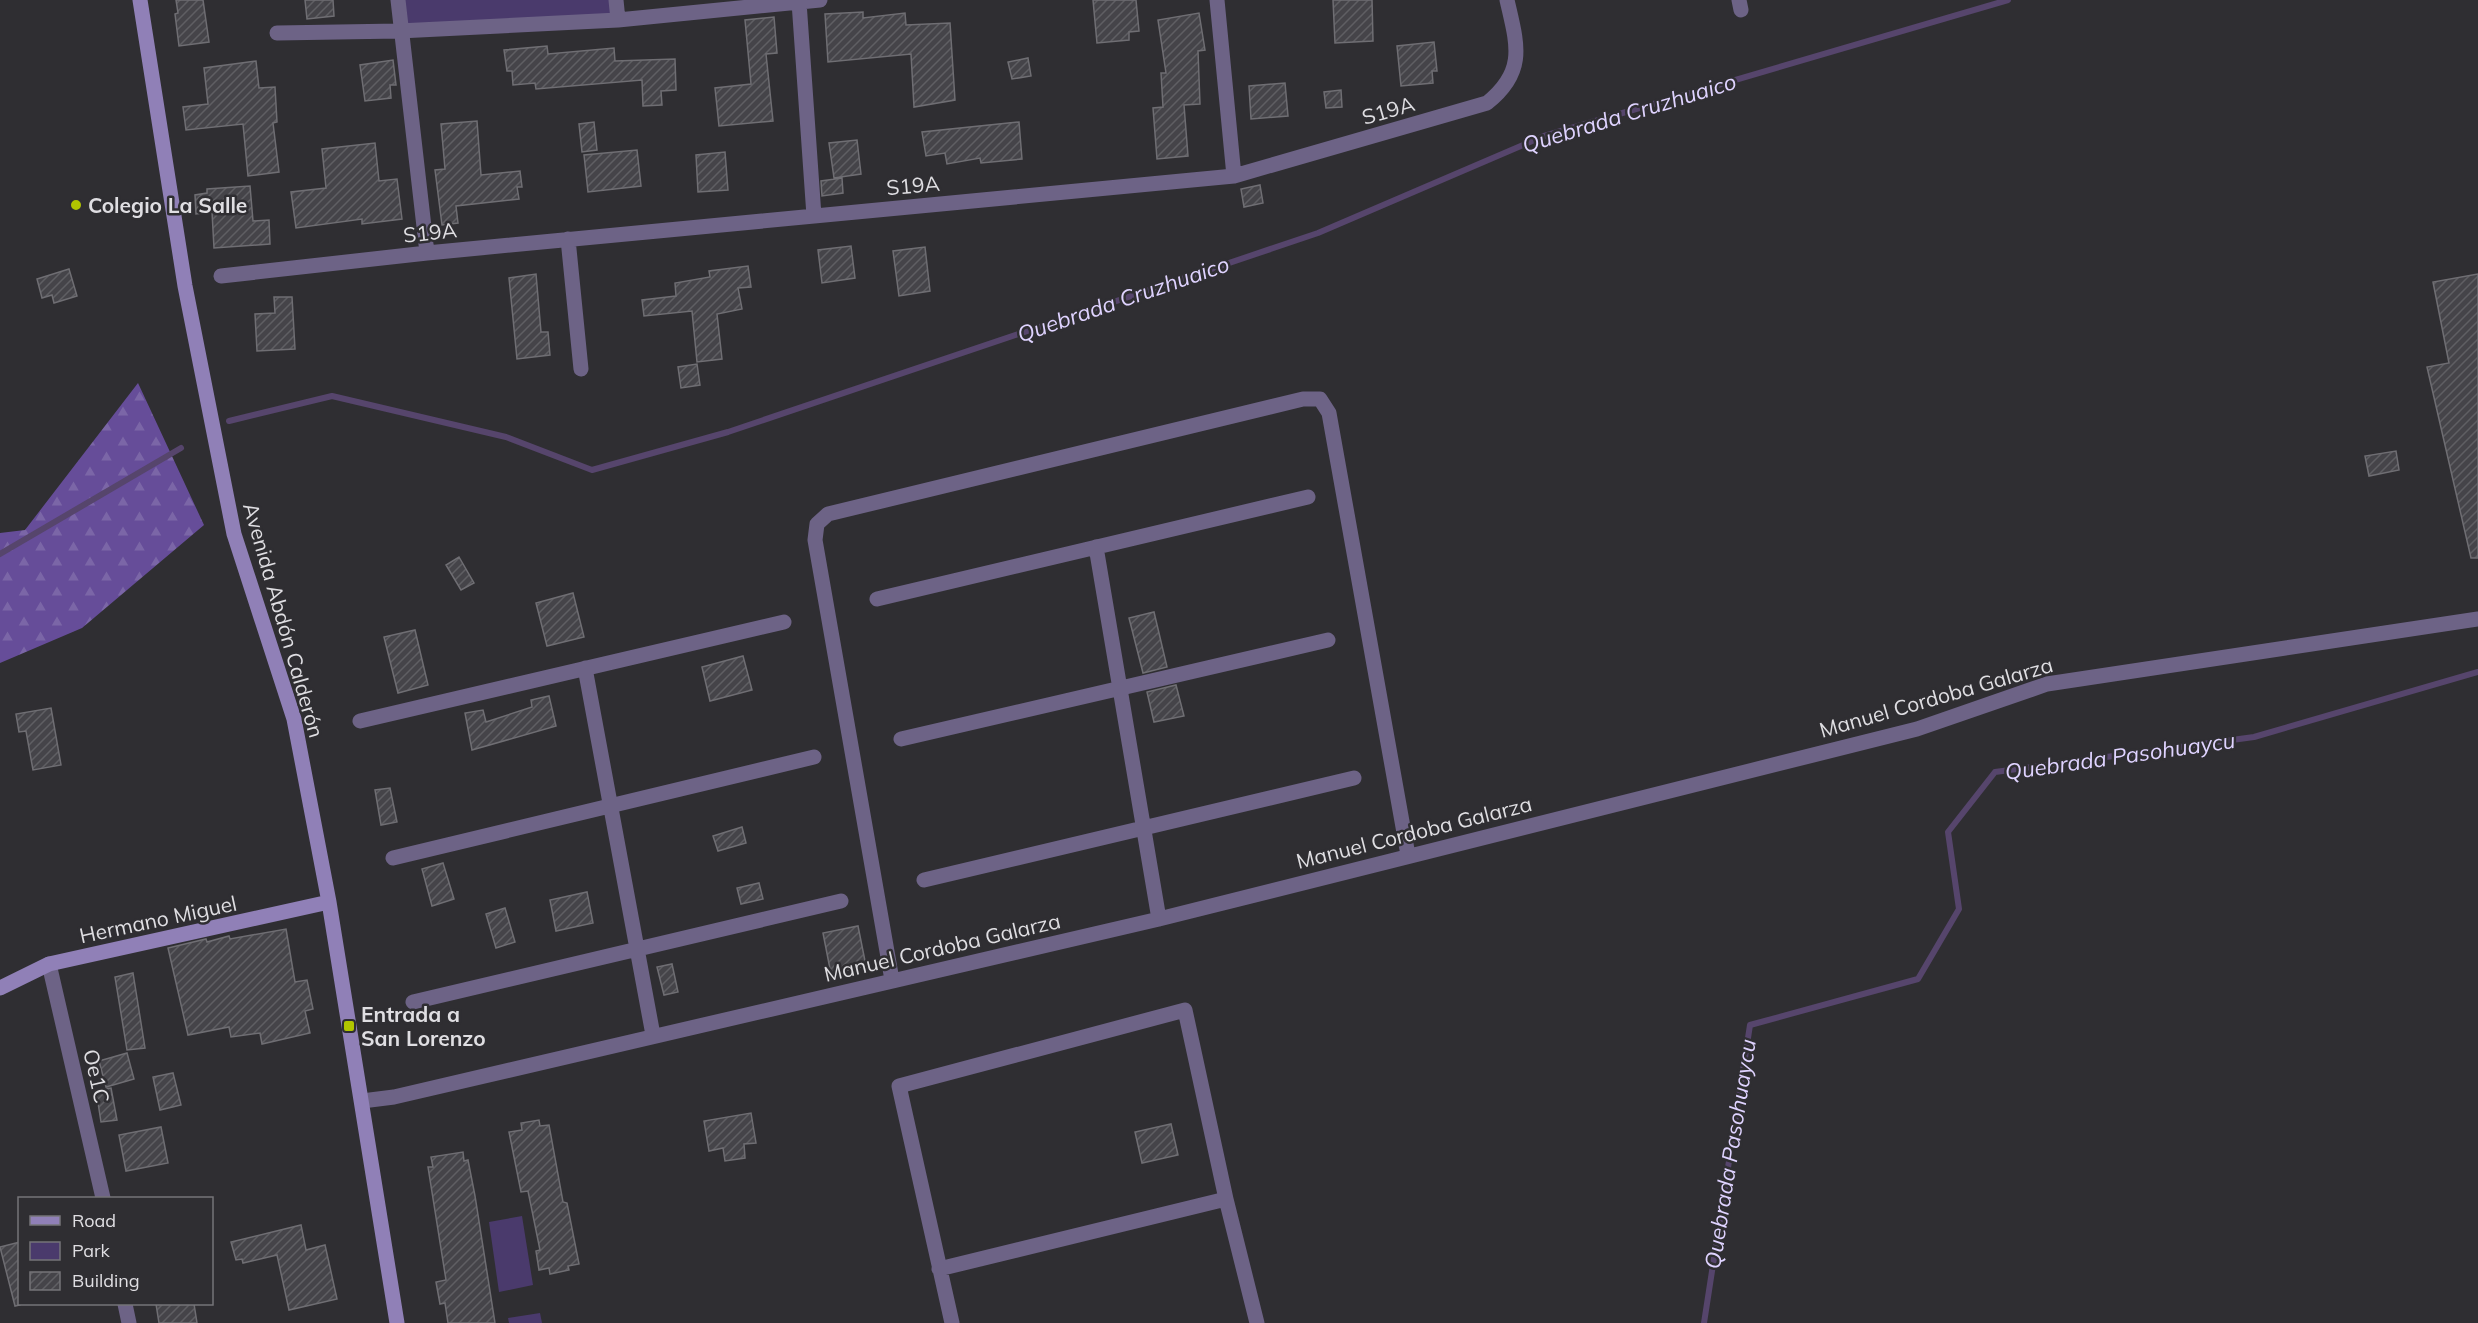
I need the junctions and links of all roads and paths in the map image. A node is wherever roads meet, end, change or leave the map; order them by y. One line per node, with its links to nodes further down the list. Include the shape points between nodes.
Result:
1 (140, 0): 35 (street, Avenida Abdón Calderón, via 185,286 234,534 294,719)
2 (398, 0): 9 (street)
3 (616, 0): 8 (street)
4 (820, 0): 7 (street)
5 (1216, 0): 11 (street)
6 (1507, 0): 11 (street, S19A, via 1517,54 1513,74 1487,102)
7 (799, 2): 8 (street); 12 (street)
8 (618, 20): 9 (street)
9 (399, 31): 10 (street); 14 (street)
10 (277, 33)
11 (1234, 176): 12 (street, S19A)
12 (814, 216): 13 (street, S19A)
13 (568, 239): 14 (street, S19A); 16 (street)
14 (427, 253): 15 (street, S19A)
15 (221, 276)
16 (581, 369)
17 (1308, 497): 18 (street)
18 (1096, 547): 19 (street); 24 (street)
19 (877, 599)
20 (2478, 619): 31 (street, Manuel Cordoba Galarza, via 2047,684 1917,729)
21 (784, 622): 23 (street)
22 (1328, 640): 24 (street)
23 (585, 668): 25 (street); 29 (street)
24 (1120, 688): 26 (street); 30 (street)
25 (360, 721)
26 (901, 739)
27 (814, 757): 29 (street)
28 (1354, 778): 30 (street)
29 (611, 806): 32 (street); 37 (street)
30 (1143, 828): 33 (street); 36 (street)
31 (1408, 855): 36 (street, Manuel Cordoba Galarza); 39 (street, via 1329,413 1320,399 1303,399 839,511 821,519 815,540)
32 (393, 858)
33 (924, 880)
34 (841, 901): 37 (street)
35 (329, 902): 38 (street, Hermano Miguel); 43 (street, Avenida Abdón Calderón)
36 (1159, 919): 39 (street, Manuel Cordoba Galarza)
37 (637, 949): 41 (street); 42 (street)
38 (49, 964): 40 (street, Hermano Miguel); 44 (street, Oe1C)
39 (892, 980): 42 (street, Manuel Cordoba Galarza)
40 (0, 988)
41 (413, 1002)
42 (653, 1035): 43 (street, Manuel Cordoba Galarza)
43 (362, 1101): 49 (street, Avenida Abdón Calderón)
44 (104, 1197)
45 (1226, 1199): 46 (street); 46 (street, via 1185,1010 899,1086); 51 (street)
46 (939, 1269): 50 (street)
47 (125, 1305): 48 (street)
48 (129, 1323)
49 (397, 1323)
50 (951, 1323)
51 (1257, 1323)

